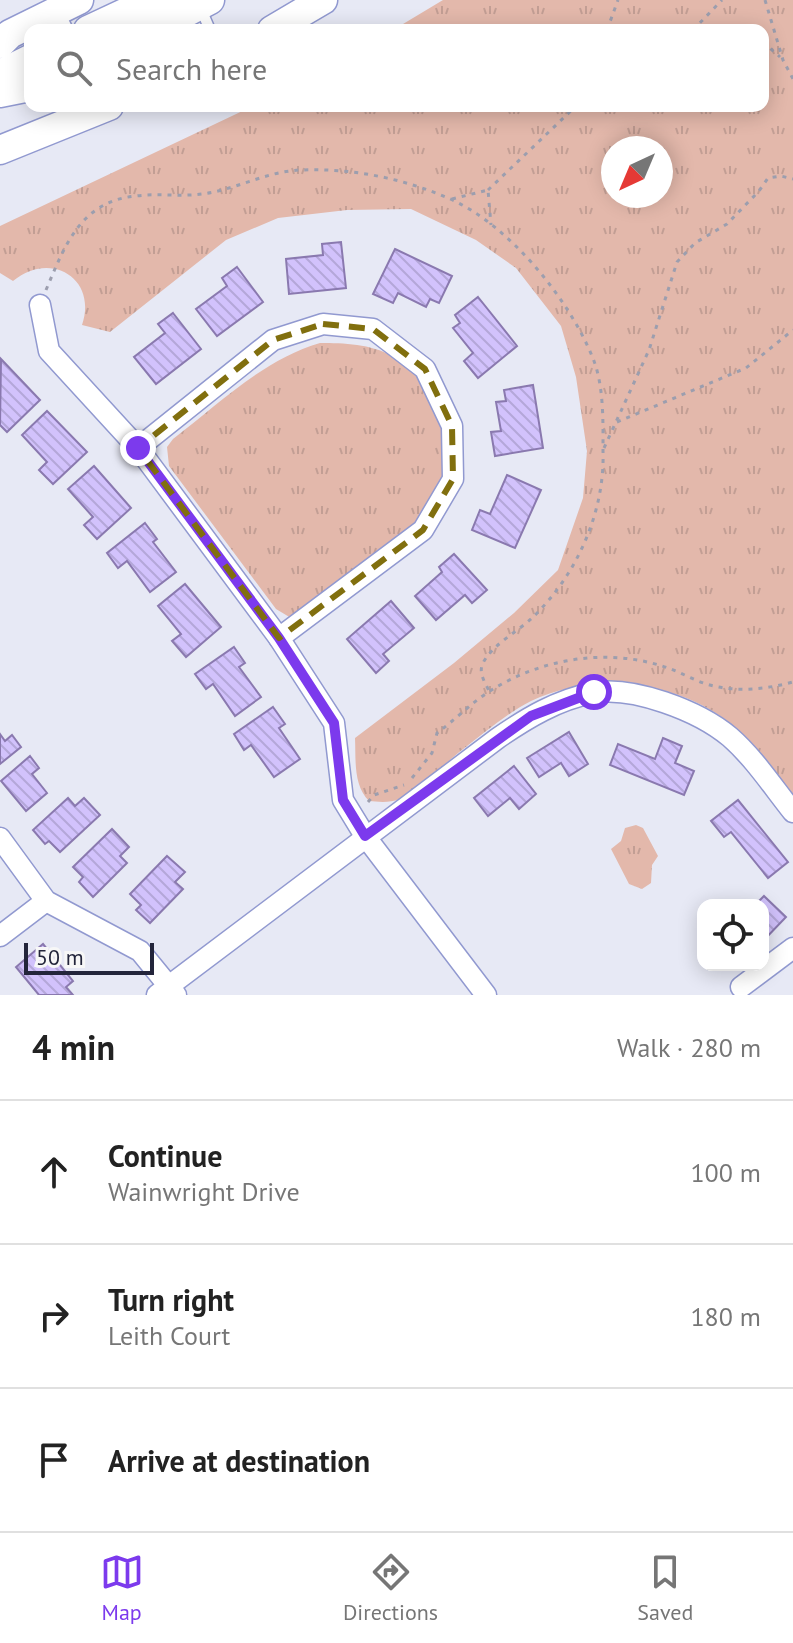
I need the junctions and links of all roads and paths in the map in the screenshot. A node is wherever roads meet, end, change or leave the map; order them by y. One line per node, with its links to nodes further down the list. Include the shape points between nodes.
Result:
1 (113, 0): 8 (street)
2 (152, 0): 8 (street)
3 (323, 0): 11 (street)
4 (618, 0): 12 (path)
5 (722, 0): 13 (path)
6 (765, 0): 16 (path)
7 (200, 7): 9 (street); 10 (street)
8 (66, 17)
9 (141, 24)
10 (164, 24)
11 (282, 24)
12 (609, 24)
13 (699, 24)
14 (769, 47): 16 (path)
15 (17, 57): 18 (street); 19 (street)
16 (783, 60): 17 (path)
17 (793, 79)
18 (0, 84)
19 (0, 93)
20 (95, 112): 22 (street)
21 (570, 112): 24 (path)
22 (0, 150)
23 (793, 179): 29 (path, via 768,178 727,224 695,243 677,262 649,350)
24 (488, 190): 25 (path); 26 (path)
25 (451, 199)
26 (491, 225)
27 (40, 305): 30 (street, via 49,351)
28 (793, 330): 29 (path, via 746,368)
29 (616, 422): 31 (path)
30 (138, 448): 32 (street); 32 (street, via 273,340 323,324 373,329 425,369 452,426 453,479 423,530)
31 (603, 449)
32 (279, 638): 34 (street, via 334,723 343,800)
33 (793, 812): 34 (street, via 758,767 707,721 667,702 594,692 531,716)
34 (365, 836): 40 (street); 41 (street)
35 (0, 838): 36 (street)
36 (46, 901): 37 (street); 40 (street, via 140,951)
37 (0, 936)
38 (793, 948): 39 (street)
39 (741, 987)
40 (167, 992)
41 (486, 995)

